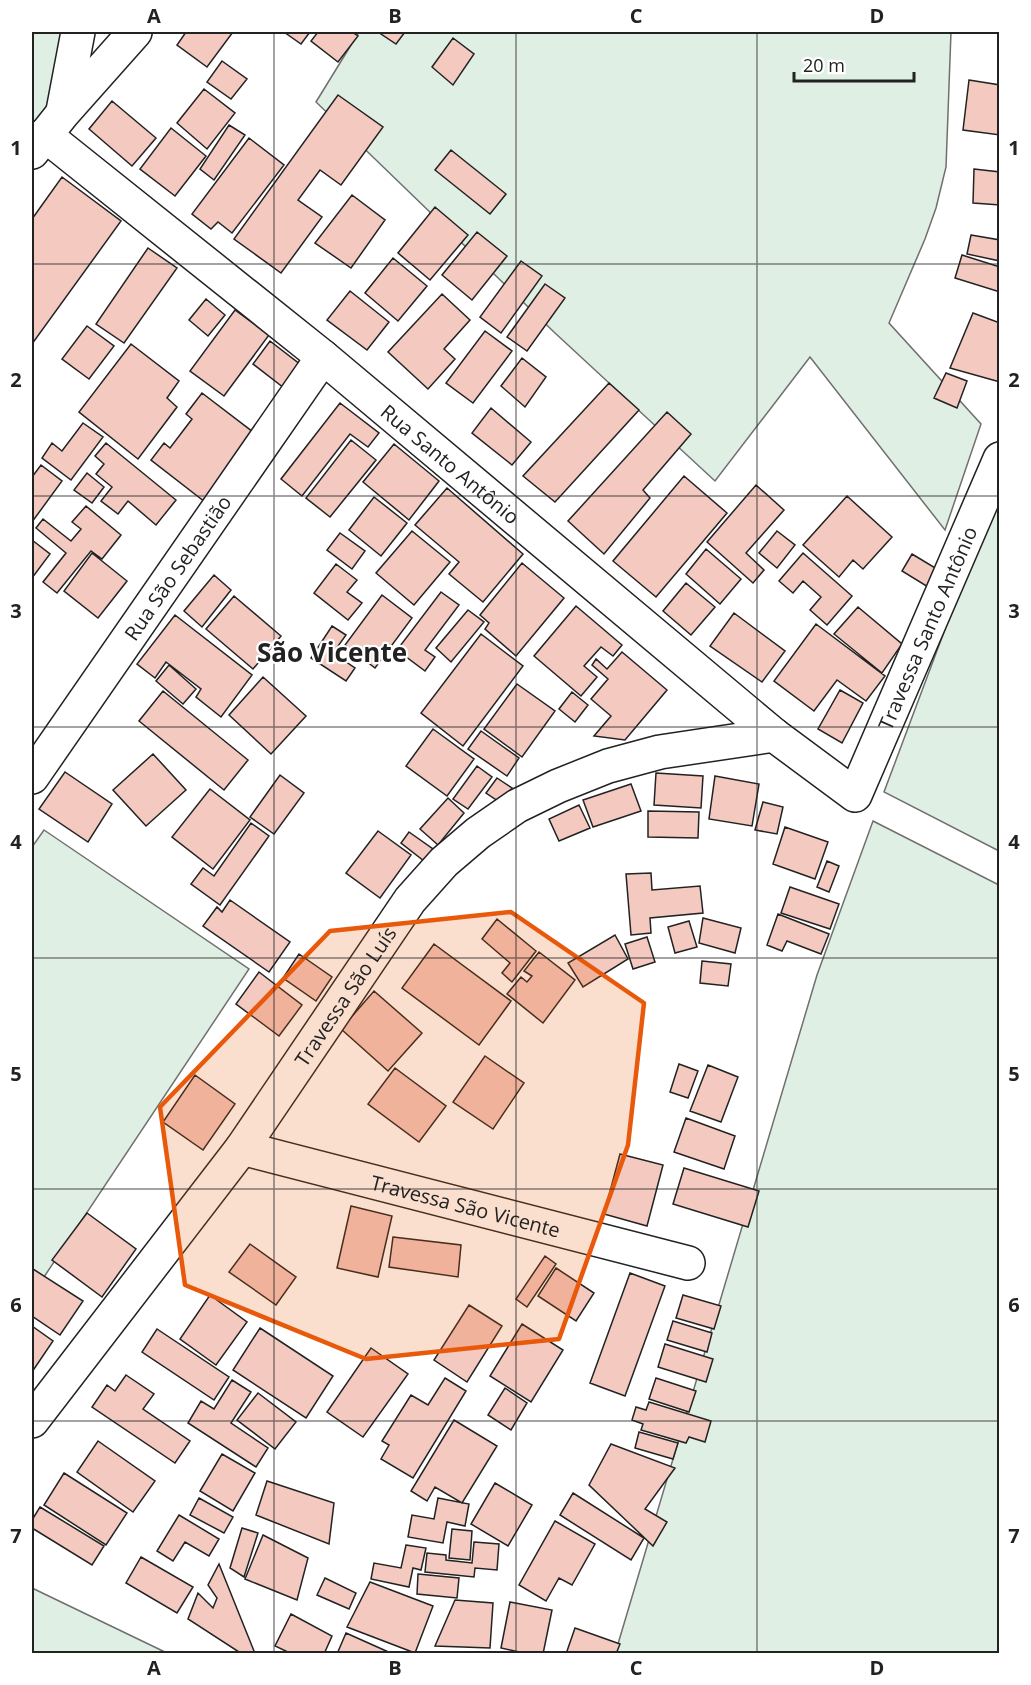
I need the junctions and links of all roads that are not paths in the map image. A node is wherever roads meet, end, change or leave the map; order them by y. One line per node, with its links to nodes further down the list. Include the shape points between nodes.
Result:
1 (78, 32): 3 (street)
2 (135, 32): 3 (street)
3 (41, 140): 4 (street, Rua Santo Antônio)
4 (323, 357): 6 (street, Rua Santo Antônio); 7 (street, Rua São Sebastião)
5 (999, 459): 8 (street, Travessa Santo Antônio)
6 (774, 735): 8 (street, Rua Santo Antônio); 9 (street, Travessa São Luís, via 660,752 608,766 517,806 478,833 444,862 410,900)
7 (32, 777)
8 (855, 795)
9 (242, 1148): 10 (street, Travessa São Vicente); 11 (street, Travessa São Luís)
10 (688, 1263)
11 (32, 1421)

